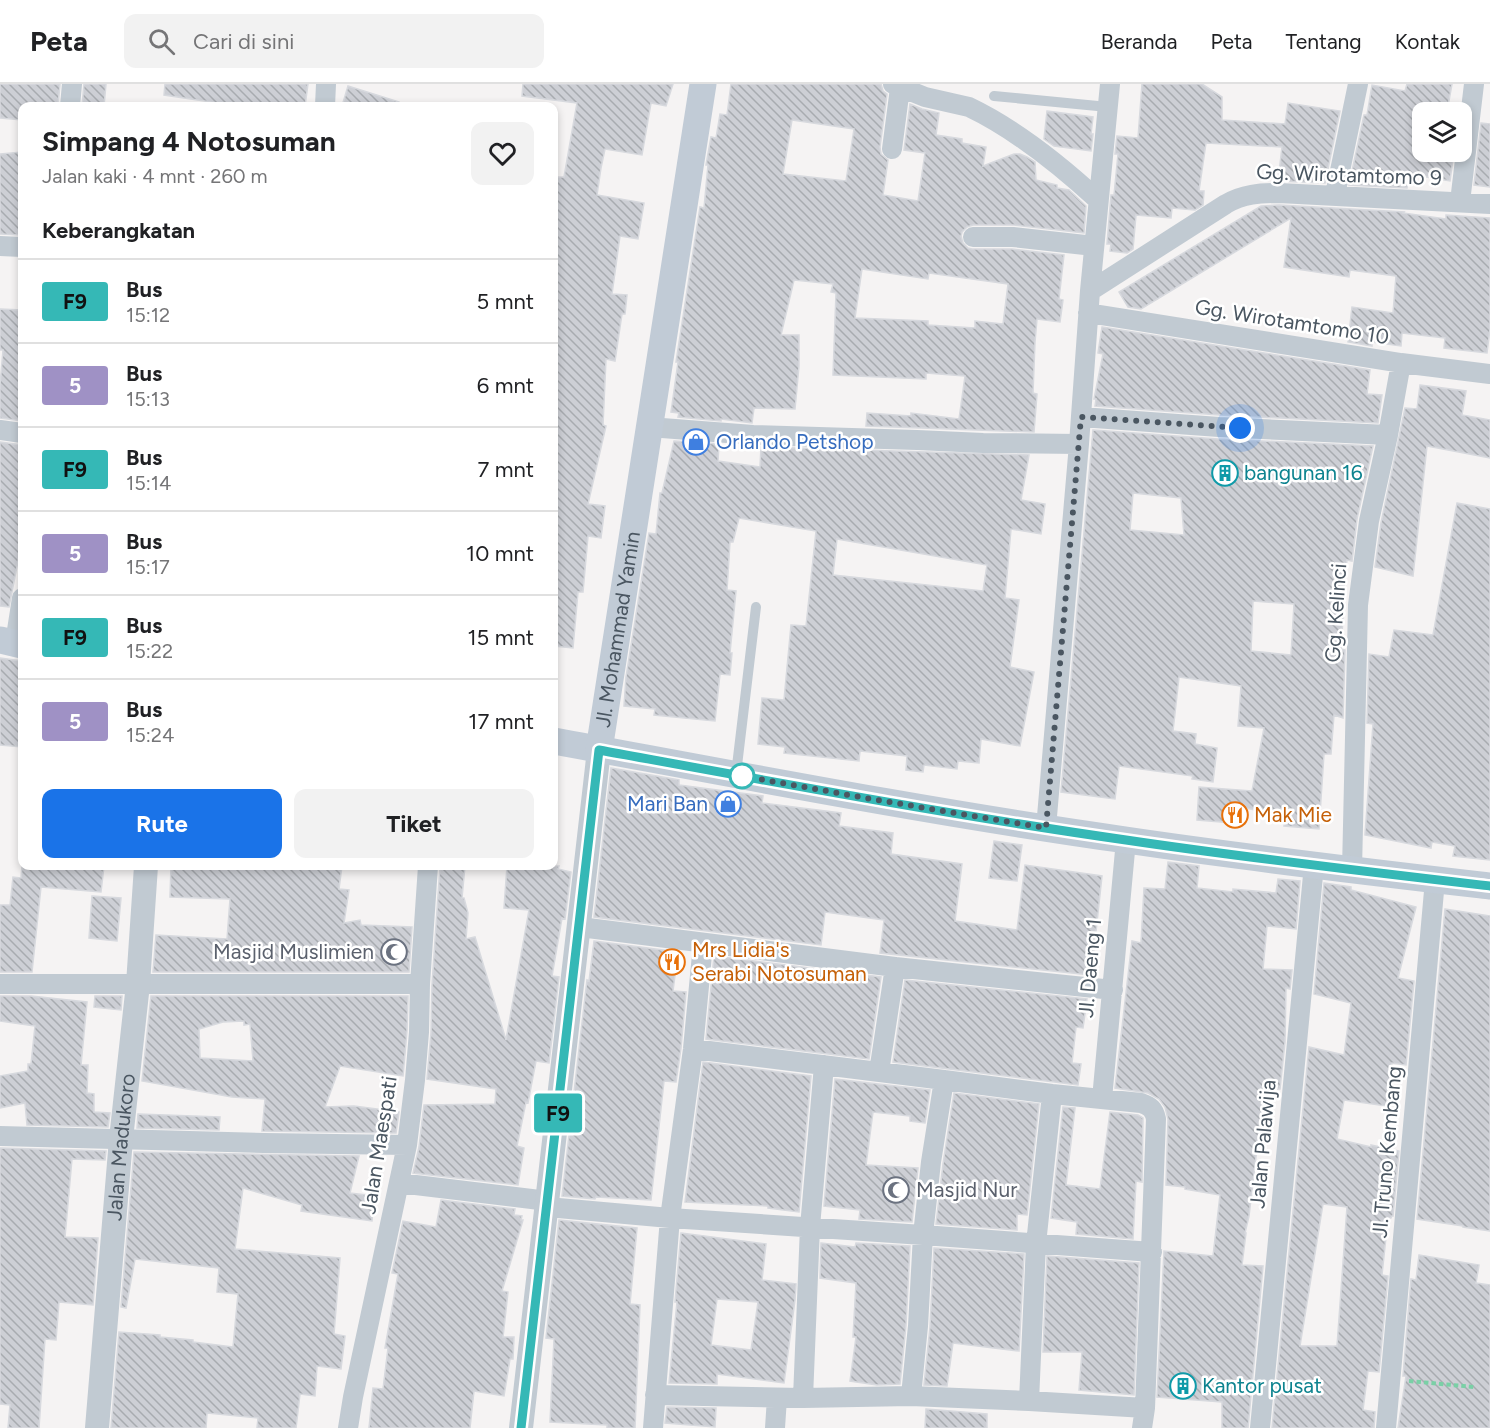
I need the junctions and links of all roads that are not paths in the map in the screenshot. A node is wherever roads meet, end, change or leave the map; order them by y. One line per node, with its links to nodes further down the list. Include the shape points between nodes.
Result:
1 (72, 84): 9 (street)
2 (326, 84): 10 (street)
3 (703, 84): 26 (main road, Jl. Mohammad Yamin)
4 (1110, 84): 11 (street)
5 (1358, 84): 13 (street)
6 (1474, 84): 15 (street)
7 (896, 86): 12 (street); 14 (street, via 976,110 1043,153)
8 (994, 96): 11 (lane)
9 (70, 102)
10 (325, 102)
11 (1108, 107): 14 (street)
12 (892, 149)
13 (1335, 195): 15 (street, Gg. Wirotamtomo 9); 21 (street, Gg. Wirotamtomo 9, via 1262,193 1237,198)
14 (1098, 200): 19 (street)
15 (1460, 202): 16 (street, Gg. Wirotamtomo 9)
16 (1490, 204)
17 (973, 237): 19 (street)
18 (0, 246): 20 (street)
19 (1094, 246): 21 (street)
20 (18, 247)
21 (1090, 291): 22 (street)
22 (1088, 314): 23 (street, Gg. Wirotamtomo 10); 25 (street)
23 (1401, 363): 24 (street, Gg. Wirotamtomo 10); 29 (street, Gg. Kelinci)
24 (1490, 374)
25 (1081, 417): 29 (street); 30 (street)
26 (650, 427): 30 (street, via 753,435); 35 (main road, Jl. Mohammad Yamin)
27 (0, 430): 28 (street)
28 (18, 432)
29 (1388, 435): 42 (street, Gg. Kelinci, via 1369,521 1358,605)
30 (1079, 444): 37 (street)
31 (756, 607): 36 (lane)
32 (18, 616): 33 (street)
33 (12, 643)
34 (558, 742): 35 (main road)
35 (599, 750): 36 (main road); 45 (street, Jl. Mohammad Yamin)
36 (736, 775): 37 (main road)
37 (1046, 828): 38 (main road)
38 (1126, 840): 39 (main road); 51 (street, Jl. Daeng 1)
39 (1314, 865): 42 (main road); 79 (street, Jalan Palawija)
40 (146, 870): 49 (street, Jalan Madukoro)
41 (428, 870): 50 (street, Jalan Maespati)
42 (1352, 870): 43 (main road)
43 (1435, 880): 44 (main road); 80 (street, Jl. Truno Kembang)
44 (1490, 886)
45 (580, 927): 46 (street); 62 (street, Jl. Mohammad Yamin)
46 (703, 944): 47 (street); 52 (street)
47 (895, 967): 51 (street); 54 (street)
48 (0, 984): 49 (street)
49 (138, 984): 50 (street); 59 (street, Jalan Madukoro)
50 (420, 984): 60 (street, Jalan Maespati)
51 (1113, 990): 57 (street, Jl. Daeng 1)
52 (693, 1049): 53 (street); 63 (street)
53 (824, 1065): 54 (street); 64 (street)
54 (879, 1072): 55 (street)
55 (944, 1080): 56 (street); 65 (street)
56 (1052, 1094): 57 (street); 66 (street)
57 (1102, 1099): 67 (street, via 1140,1103 1154,1112)
58 (0, 1136): 59 (street)
59 (121, 1139): 60 (street); 74 (street, Jalan Madukoro)
60 (407, 1145): 61 (street, Jalan Maespati)
61 (399, 1183): 62 (street); 75 (street, Jalan Maespati)
62 (548, 1204): 63 (street); 76 (street, Jl. Mohammad Yamin)
63 (669, 1218): 64 (street); 68 (street)
64 (810, 1227): 65 (street); 71 (street)
65 (923, 1235): 66 (street); 69 (street)
66 (1036, 1244): 67 (street); 72 (street)
67 (1152, 1252): 73 (street)
68 (655, 1395): 70 (street); 77 (street)
69 (911, 1396): 71 (street); 72 (street)
70 (777, 1398): 71 (street); 78 (street)
71 (803, 1398)
72 (1029, 1401): 73 (street)
73 (1143, 1418)
74 (97, 1428)
75 (348, 1428)
76 (522, 1428)
77 (652, 1428)
78 (775, 1428)
79 (1260, 1428)
80 (1386, 1428)

